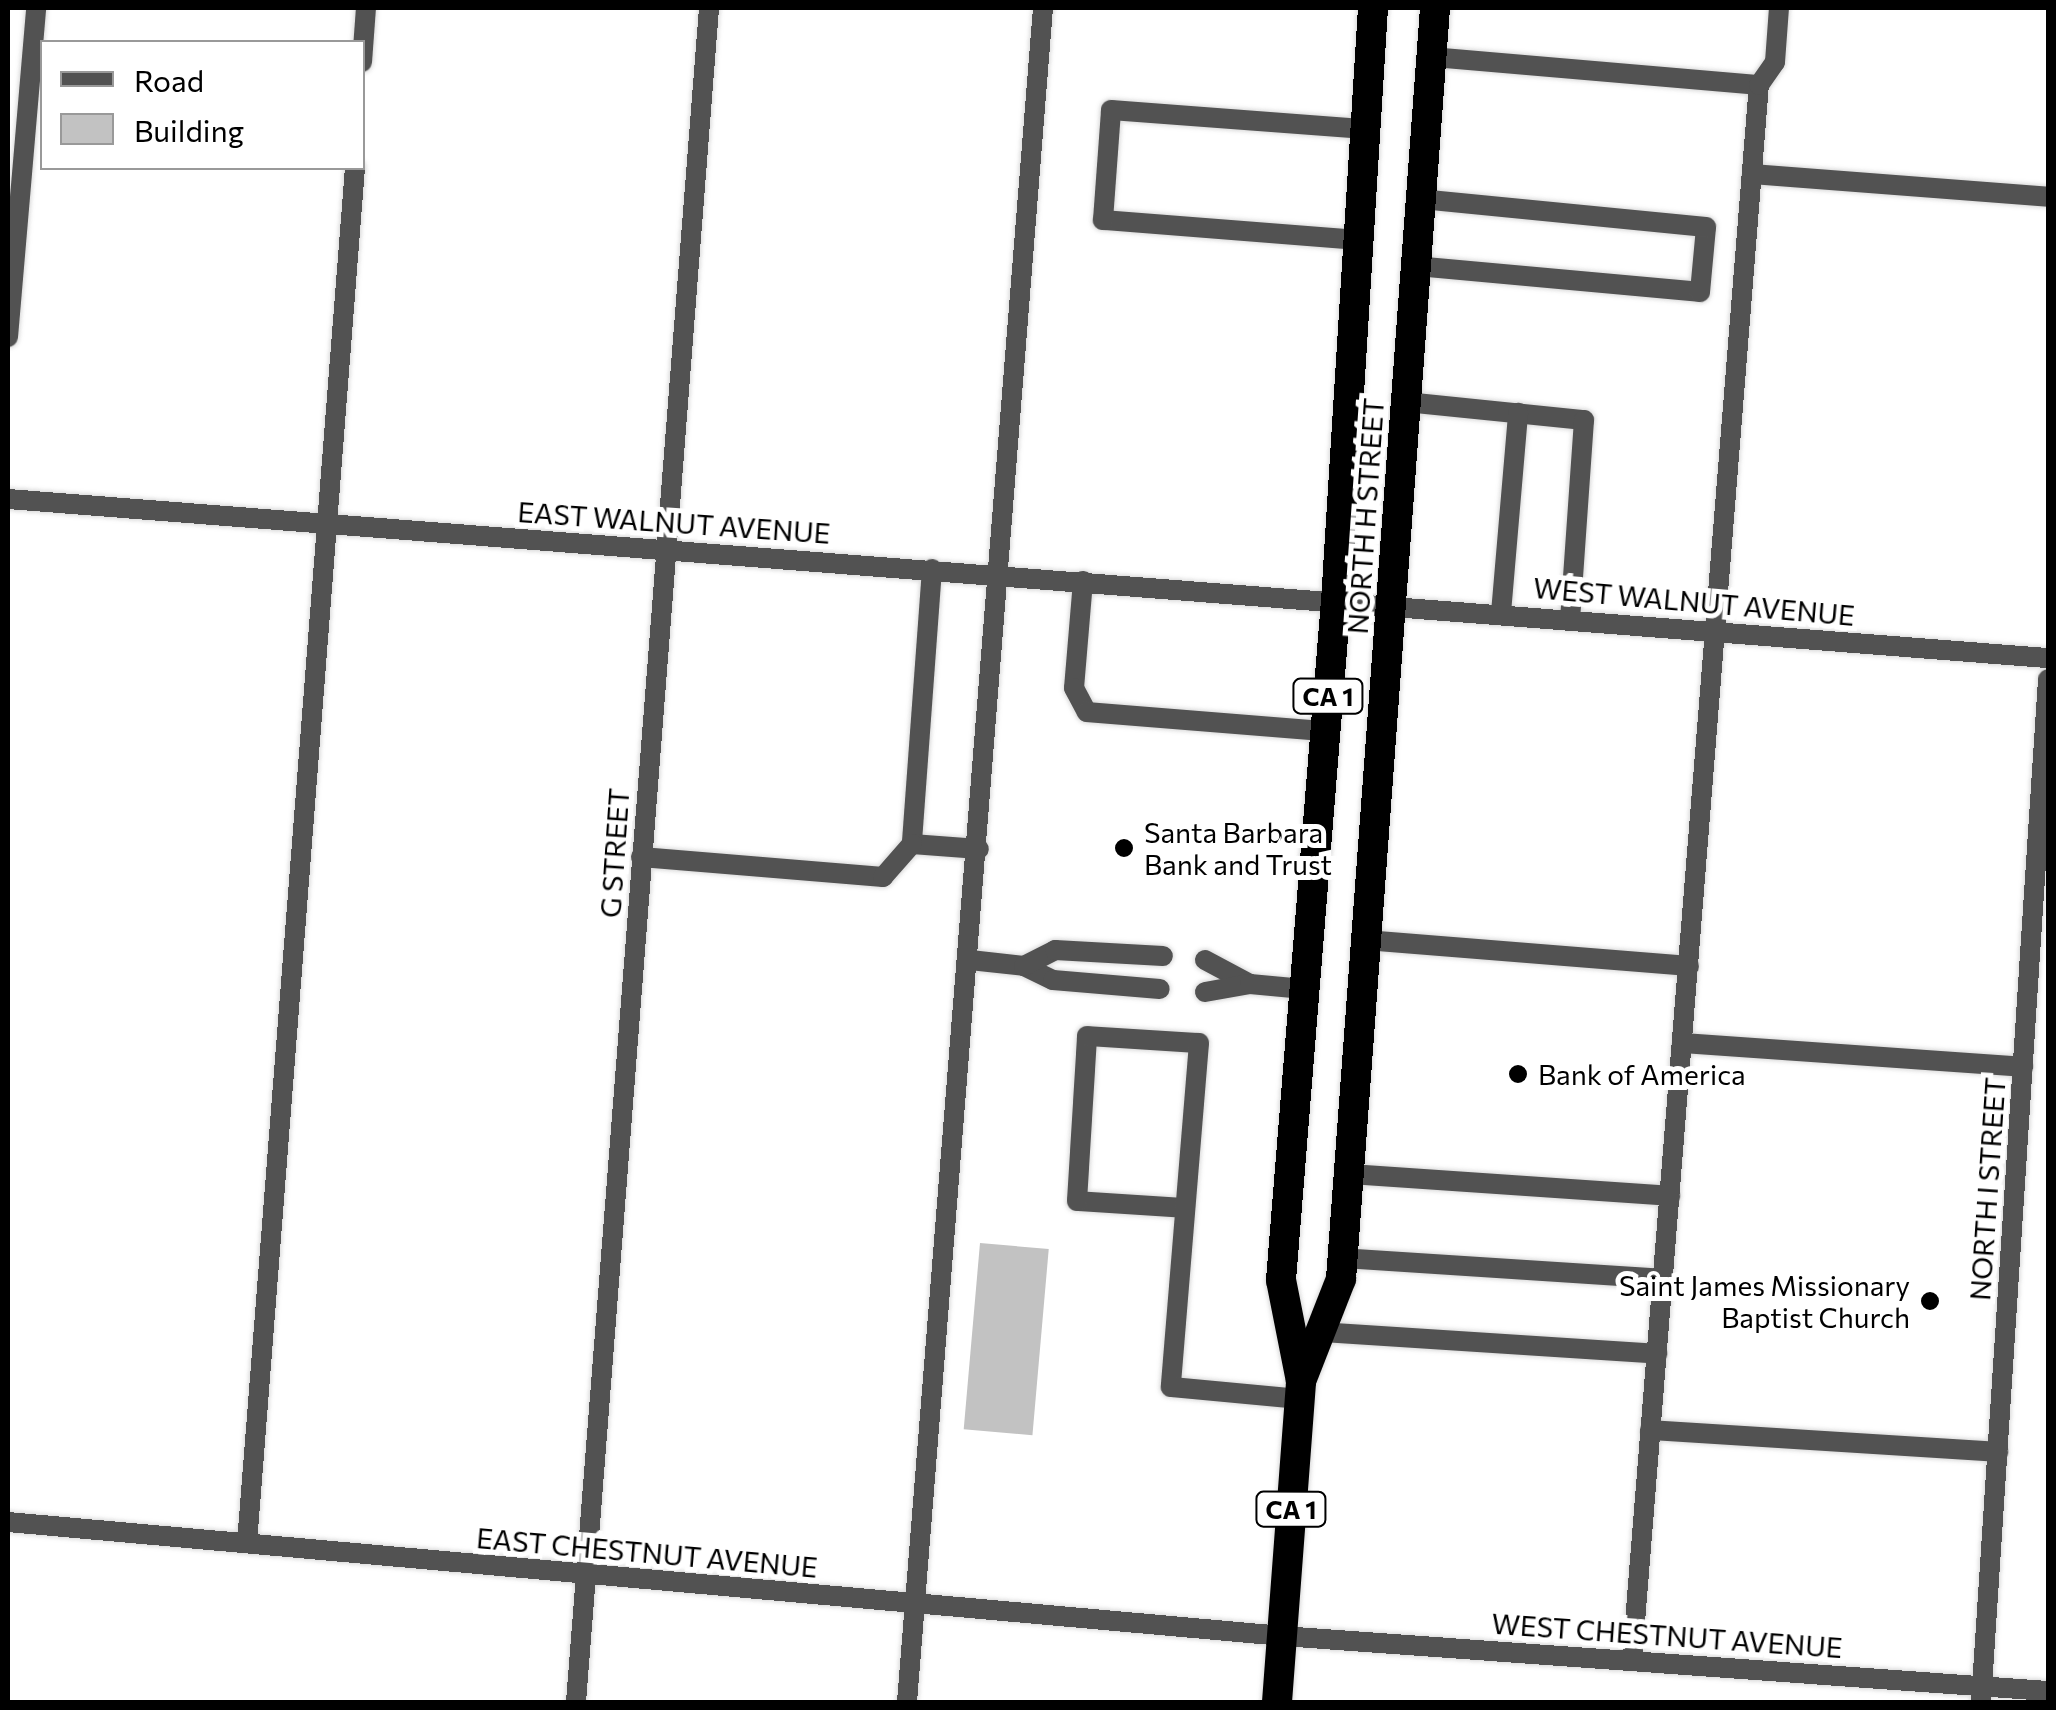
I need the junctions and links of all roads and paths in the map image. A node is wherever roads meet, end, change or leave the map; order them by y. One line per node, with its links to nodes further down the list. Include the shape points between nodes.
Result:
1 (36, 8): 18 (street)
2 (366, 8): 8 (street)
3 (709, 8): 23 (street, G STREET)
4 (1044, 8): 25 (street)
5 (1373, 8): 11 (highway, NORTH H STREET / CA 1)
6 (1436, 8): 9 (highway, NORTH H STREET / CA 1)
7 (1779, 8): 10 (street, via 1775,62)
8 (364, 40)
9 (1432, 57): 10 (street); 15 (highway, NORTH H STREET / CA 1)
10 (1759, 85): 13 (street)
11 (1366, 129): 16 (highway, NORTH H STREET / CA 1); 16 (street, via 1111,110 1103,220)
12 (355, 170): 22 (street)
13 (1752, 174): 14 (street); 31 (street)
14 (2048, 197)
15 (1421, 199): 17 (highway, NORTH H STREET / CA 1); 17 (street, via 1706,227 1700,292)
16 (1358, 240): 27 (highway, NORTH H STREET / CA 1)
17 (1416, 266): 19 (highway, NORTH H STREET / CA 1)
18 (8, 337)
19 (1406, 402): 20 (street); 28 (highway, NORTH H STREET / CA 1)
20 (1518, 413): 29 (street); 30 (street, via 1584,420)
21 (8, 499): 22 (street, EAST WALNUT AVENUE)
22 (331, 524): 23 (street, EAST WALNUT AVENUE); 61 (street)
23 (665, 549): 24 (street, EAST WALNUT AVENUE); 37 (street, G STREET)
24 (932, 569): 25 (street, EAST WALNUT AVENUE); 35 (street)
25 (1002, 575): 26 (street, EAST WALNUT AVENUE); 36 (street)
26 (1083, 581): 27 (street, EAST WALNUT AVENUE); 34 (street, via 1074,688 1087,712)
27 (1336, 600): 28 (street, WEST WALNUT AVENUE); 34 (highway, NORTH H STREET / CA 1)
28 (1391, 604): 29 (street, WEST WALNUT AVENUE); 38 (highway, NORTH H STREET / CA 1)
29 (1501, 614): 30 (street, WEST WALNUT AVENUE)
30 (1570, 619): 31 (street, WEST WALNUT AVENUE)
31 (1716, 631): 32 (street, WEST WALNUT AVENUE); 43 (street)
32 (2048, 658)
33 (2048, 680): 49 (street, NORTH I STREET)
34 (1325, 731): 46 (highway, NORTH H STREET / CA 1)
35 (912, 844): 36 (street); 37 (street, via 883,877)
36 (979, 849): 40 (street)
37 (641, 857): 62 (street, G STREET)
38 (1366, 940): 43 (street); 50 (highway, NORTH H STREET / CA 1)
39 (1163, 956): 42 (street, via 1055,950)
40 (970, 960): 42 (street); 63 (street)
41 (1205, 960): 44 (street)
42 (1024, 966): 45 (street, via 1053,980)
43 (1689, 966): 48 (street)
44 (1250, 984): 46 (street); 47 (street)
45 (1160, 989)
46 (1304, 989): 57 (highway, NORTH H STREET / CA 1, via 1281,1280)
47 (1205, 992)
48 (1682, 1043): 49 (street); 51 (street)
49 (2023, 1067): 59 (street, NORTH I STREET)
50 (1349, 1174): 51 (street); 53 (highway, NORTH H STREET / CA 1)
51 (1670, 1196): 54 (street)
52 (1185, 1208): 52 (street, via 1199,1043 1087,1036 1077,1202); 57 (street, via 1171,1386)
53 (1342, 1258): 54 (street); 55 (highway, NORTH H STREET / CA 1, via 1342,1279)
54 (1663, 1280): 56 (street)
55 (1320, 1332): 56 (street); 57 (highway, NORTH H STREET / CA 1)
56 (1657, 1354): 58 (street)
57 (1300, 1390): 64 (highway, NORTH H STREET / CA 1)
58 (1650, 1430): 59 (street); 65 (street)
59 (1998, 1452): 67 (street, NORTH I STREET)
60 (8, 1522): 61 (street, EAST CHESTNUT AVENUE)
61 (247, 1544): 62 (street, EAST CHESTNUT AVENUE)
62 (586, 1574): 63 (street, EAST CHESTNUT AVENUE); 68 (street, G STREET)
63 (916, 1604): 64 (street, EAST CHESTNUT AVENUE); 69 (street)
64 (1282, 1636): 65 (street, WEST CHESTNUT AVENUE); 70 (highway, NORTH H STREET / CA 1)
65 (1632, 1659): 67 (street, WEST CHESTNUT AVENUE)
66 (2048, 1691): 67 (street, WEST CHESTNUT AVENUE)
67 (1982, 1694)
68 (576, 1702)
69 (907, 1702)
70 (1277, 1702)

